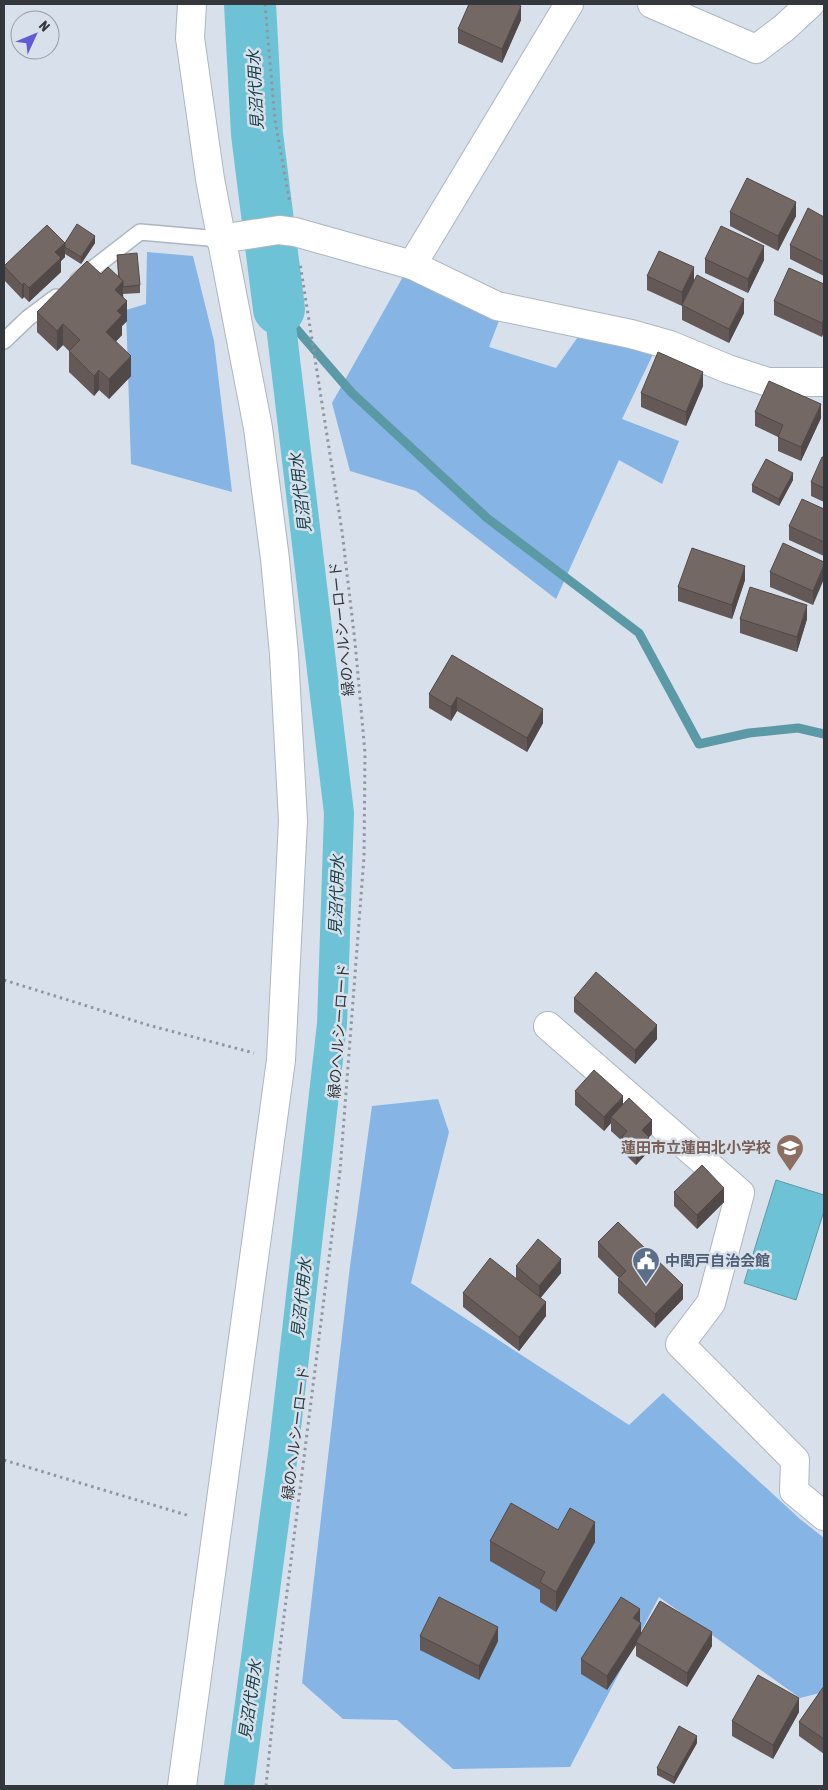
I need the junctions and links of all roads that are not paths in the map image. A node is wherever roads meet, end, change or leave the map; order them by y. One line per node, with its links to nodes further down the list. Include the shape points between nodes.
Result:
1 (192, 4): 5 (street, via 190,38 210,179)
2 (569, 4): 6 (street)
3 (652, 4): 4 (street, via 756,49)
4 (810, 4)
5 (231, 238): 6 (street, via 279,230 295,232); 7 (lane, via 140,232 28,318); 11 (street, via 274,560 284,654 293,820 281,1060)
6 (412, 266): 8 (street, via 497,306 631,334 670,345 768,382)
7 (4, 341)
8 (824, 382)
9 (548, 1026): 10 (street, via 740,1193 711,1303 680,1344 795,1460 794,1491)
10 (824, 1516)
11 (182, 1786)

